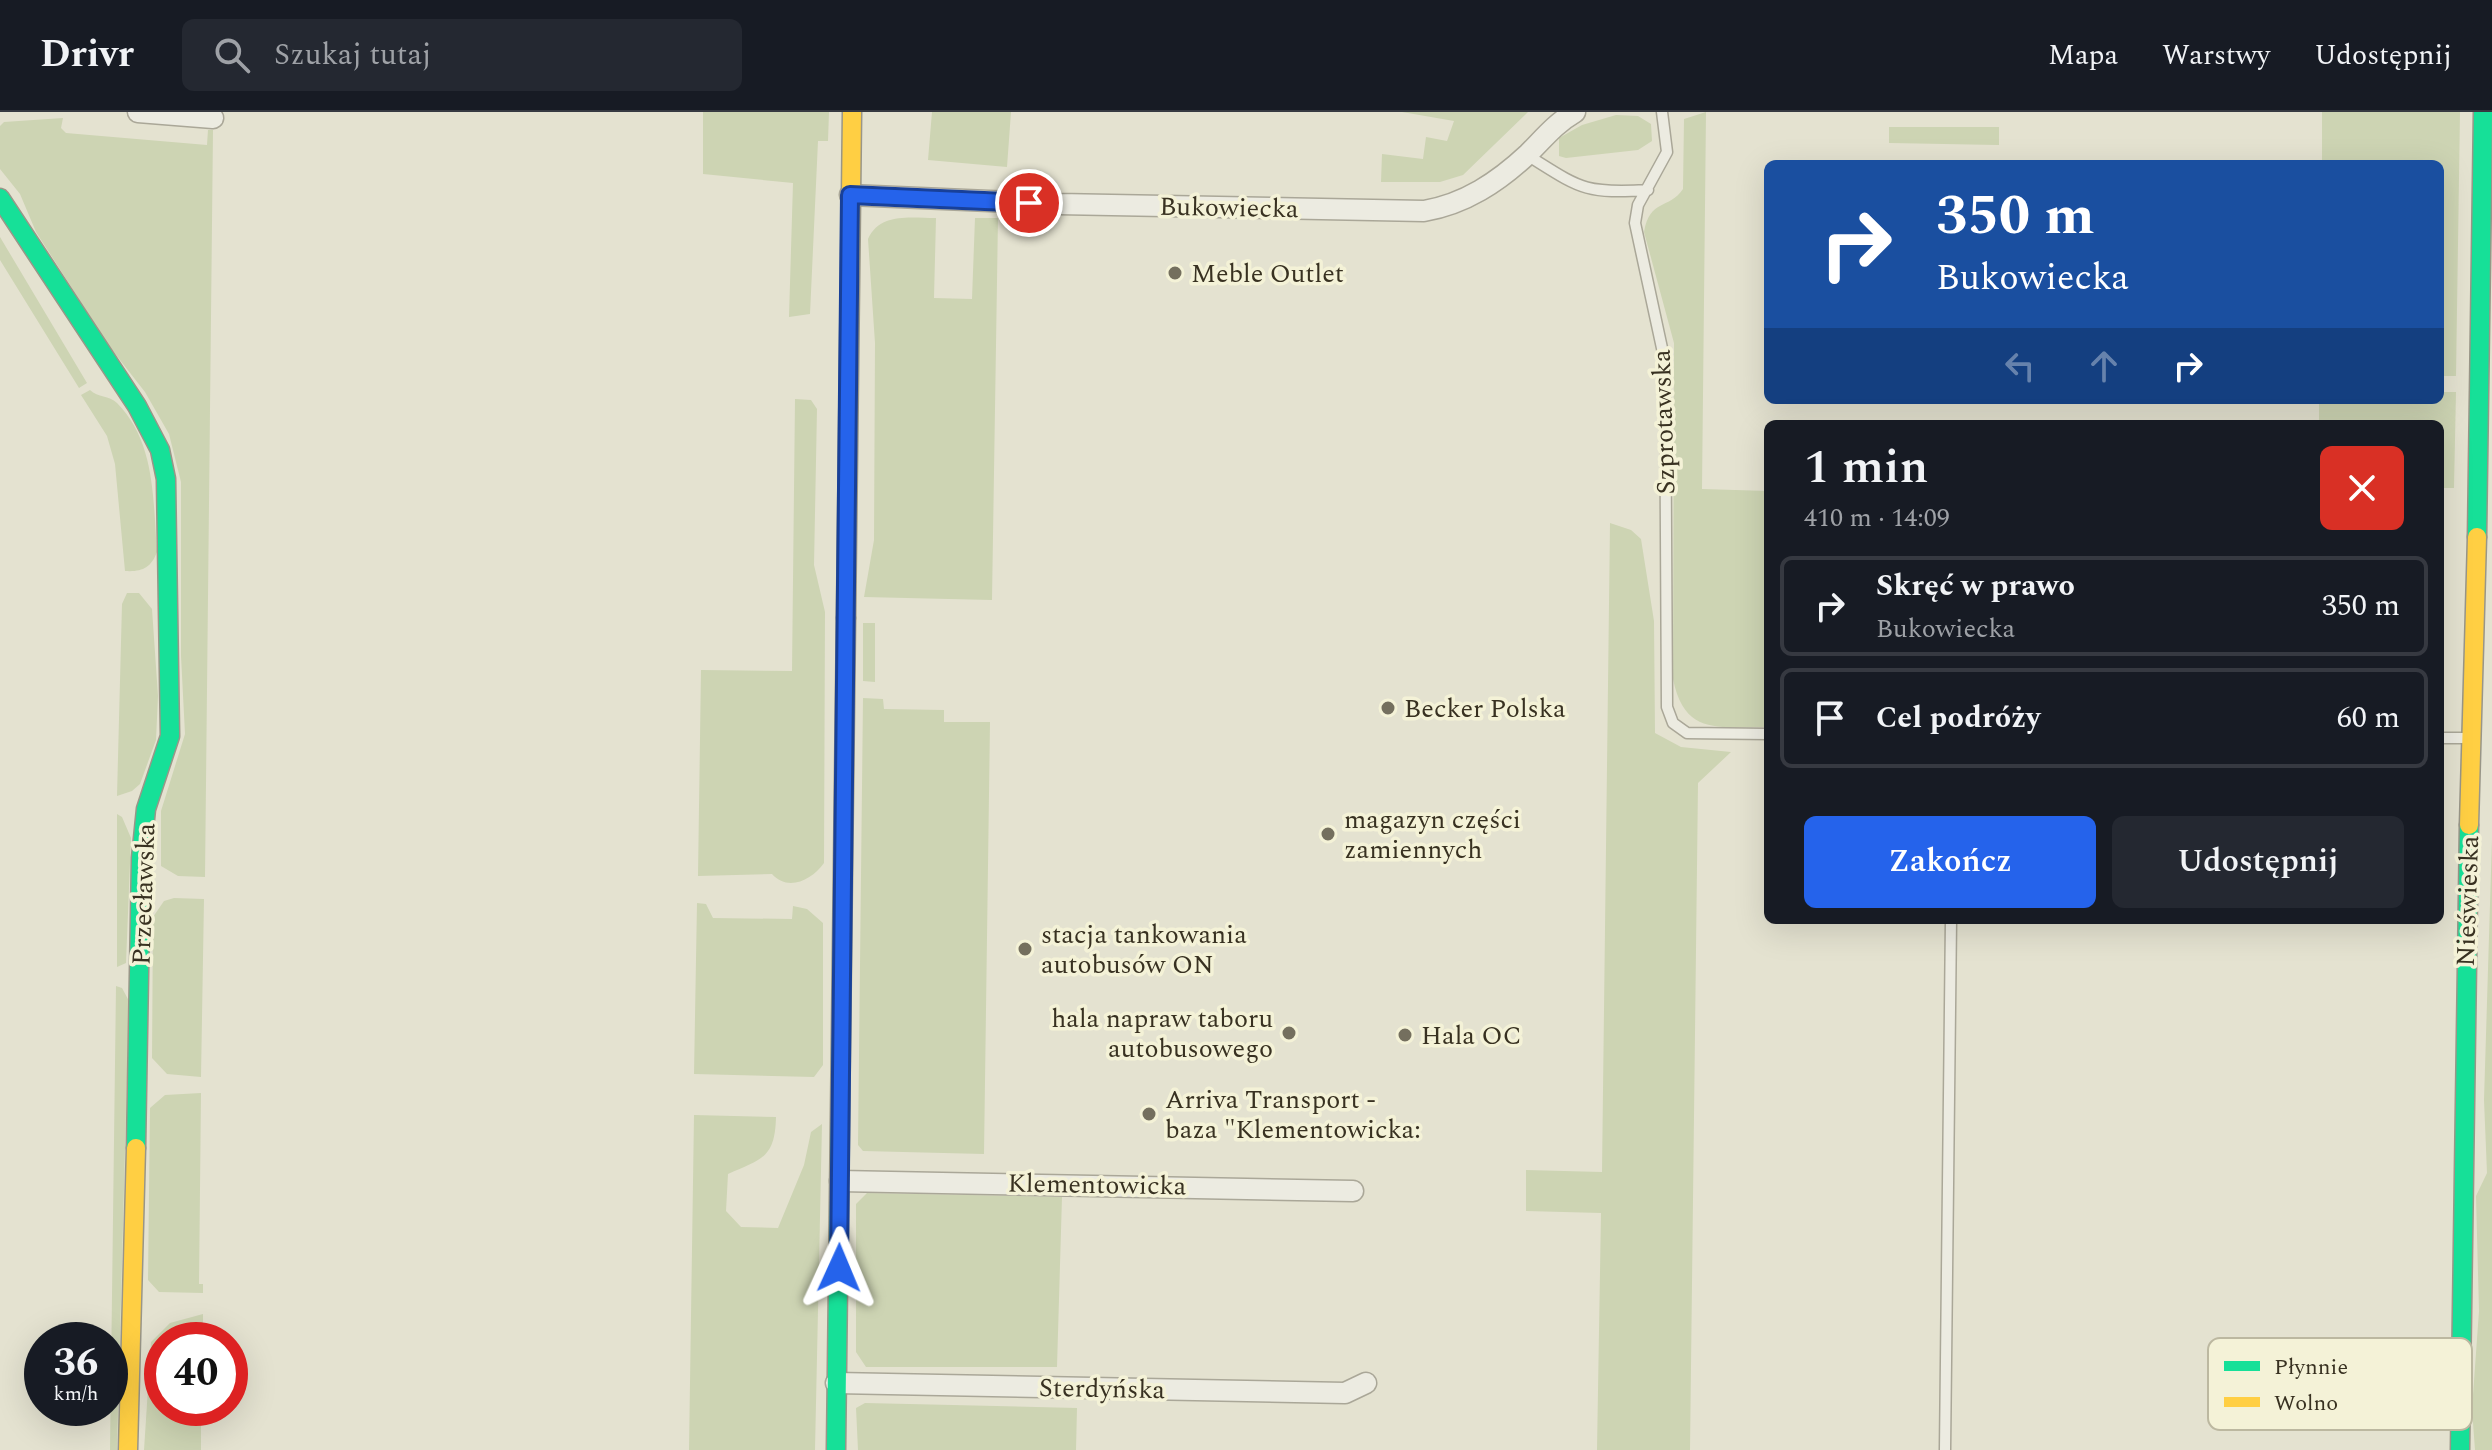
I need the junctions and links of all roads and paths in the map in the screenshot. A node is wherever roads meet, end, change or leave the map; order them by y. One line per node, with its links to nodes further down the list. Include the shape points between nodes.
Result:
1 (138, 112): 6 (street)
2 (852, 112): 9 (street)
3 (1575, 112): 7 (street, Bukowiecka)
4 (1662, 112): 8 (lane, Szprotawska, via 1667,152)
5 (2483, 112): 11 (street, Nieświeska)
6 (213, 118)
7 (1527, 155): 8 (lane, via 1565,181 1593,191); 9 (street, Bukowiecka, via 1464,200 1424,211)
8 (1648, 190): 12 (lane, Szprotawska, via 1635,223 1665,362 1667,707 1673,723 1687,733)
9 (850, 195): 16 (street)
10 (0, 198): 22 (street, Przecławska, via 137,406 160,450 166,479 170,736 143,832)
11 (2484, 590): 14 (street, Nieświeska)
12 (1764, 734)
13 (2444, 738): 14 (lane)
14 (2474, 738): 18 (street, Nieświeska, via 2466,884)
15 (1951, 924): 24 (lane)
16 (840, 1181): 17 (street, Klementowicka); 19 (street)
17 (1353, 1191)
18 (2461, 1338)
19 (836, 1383): 20 (street, Sterdyńska, via 1345,1393); 23 (street)
20 (1366, 1383)
21 (2460, 1430): 25 (street, Nieświeska)
22 (128, 1450)
23 (836, 1450)
24 (1945, 1450)
25 (2460, 1450)

